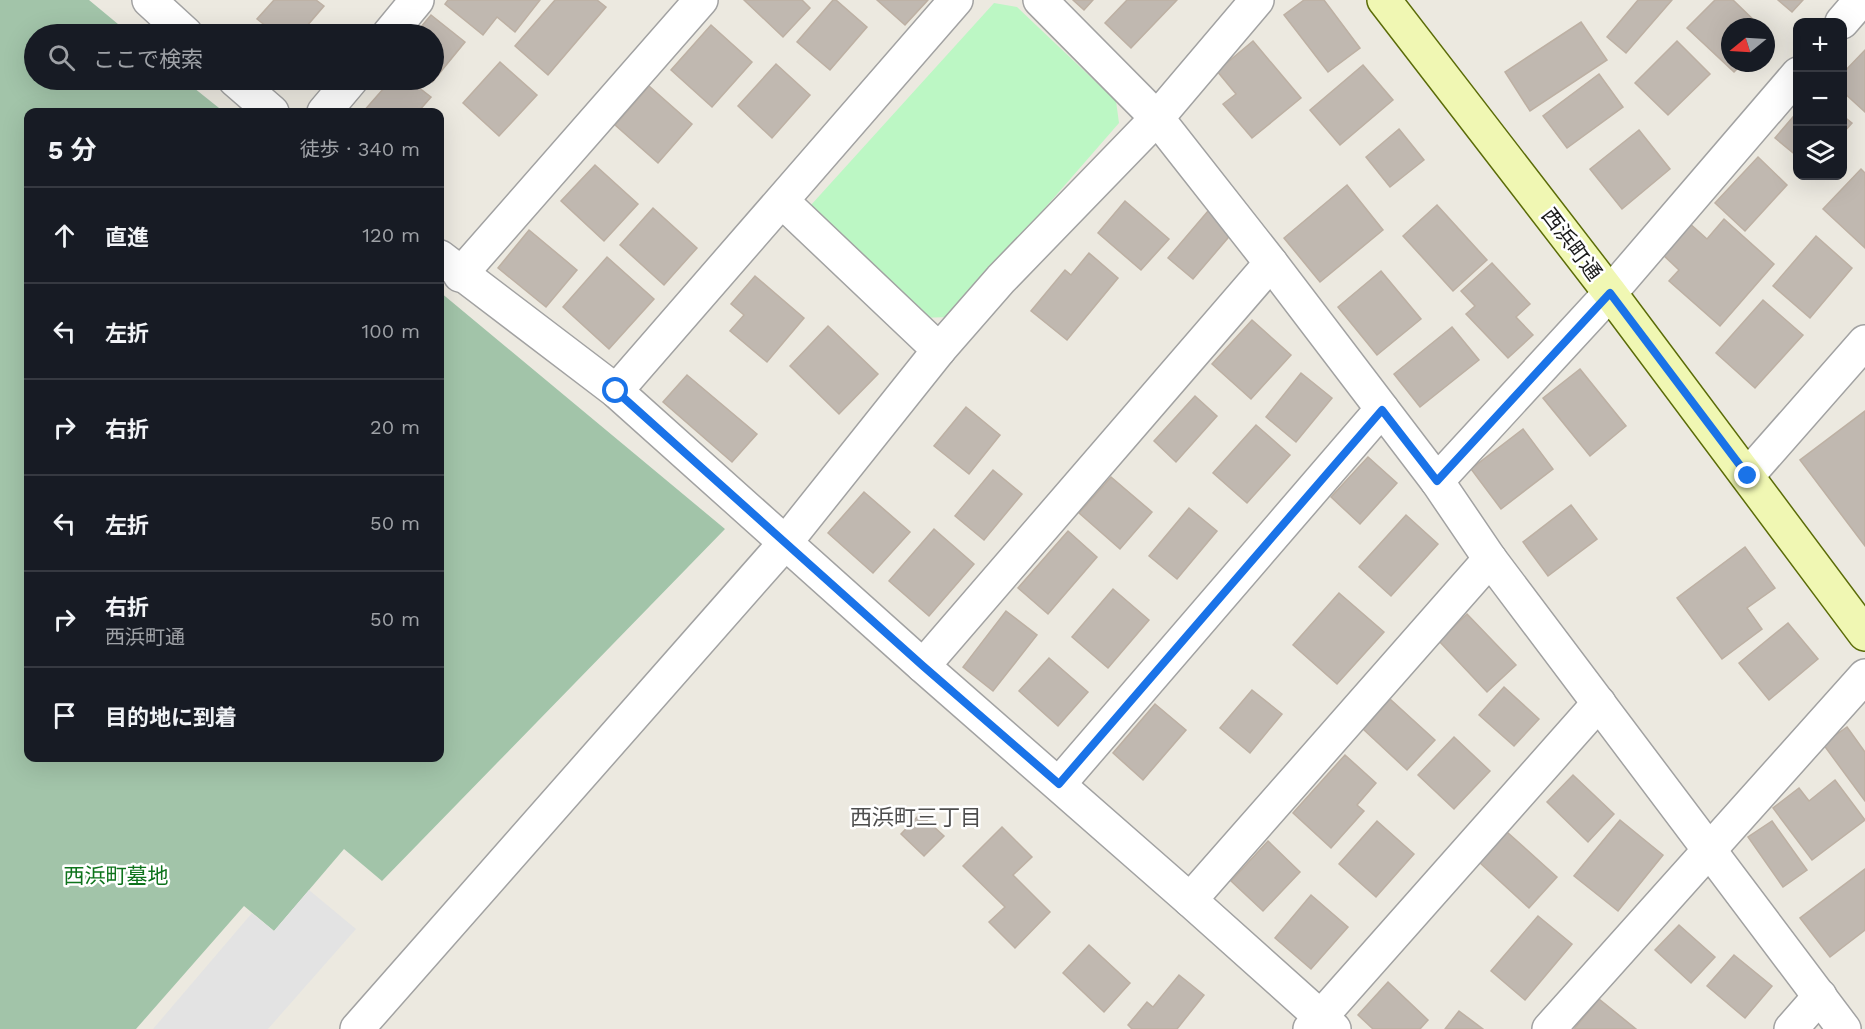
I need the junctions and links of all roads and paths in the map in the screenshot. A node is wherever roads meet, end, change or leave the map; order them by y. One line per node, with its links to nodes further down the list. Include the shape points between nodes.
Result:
1 (150, 0): 10 (street)
2 (417, 0): 11 (street)
3 (701, 0): 20 (street)
4 (956, 0): 18 (street)
5 (1040, 0): 17 (street)
6 (1257, 0): 17 (street)
7 (1383, 0): 21 (street, 西浜町通)
8 (1861, 0): 9 (street)
9 (1845, 18)
10 (175, 24)
11 (397, 24)
12 (1793, 79): 21 (street)
13 (247, 90): 15 (street)
14 (343, 90): 16 (street)
15 (267, 108)
16 (327, 108)
17 (1157, 118): 19 (street); 23 (street, via 1001,279)
18 (782, 201): 23 (street); 24 (street)
19 (1271, 263): 25 (street); 31 (street)
20 (450, 266): 24 (street)
21 (1610, 293): 26 (street, 西浜町通); 27 (street)
22 (1865, 342): 26 (street)
23 (939, 350): 28 (street)
24 (616, 391): 28 (street)
25 (1382, 410): 27 (street); 34 (street)
26 (1748, 476): 30 (street, 西浜町通)
27 (1437, 481): 29 (street)
28 (785, 543): 31 (street); 39 (street)
29 (1490, 559): 33 (street); 36 (street)
30 (1865, 634)
31 (923, 666): 34 (street)
32 (1865, 676): 35 (street)
33 (1599, 703): 35 (street); 38 (street)
34 (1059, 784): 36 (street)
35 (1708, 848): 37 (street); 40 (street)
36 (1190, 900): 38 (street)
37 (1820, 996): 41 (street); 42 (street)
38 (1322, 1025)
39 (357, 1029)
40 (1549, 1029)
41 (1791, 1029)
42 (1844, 1029)

